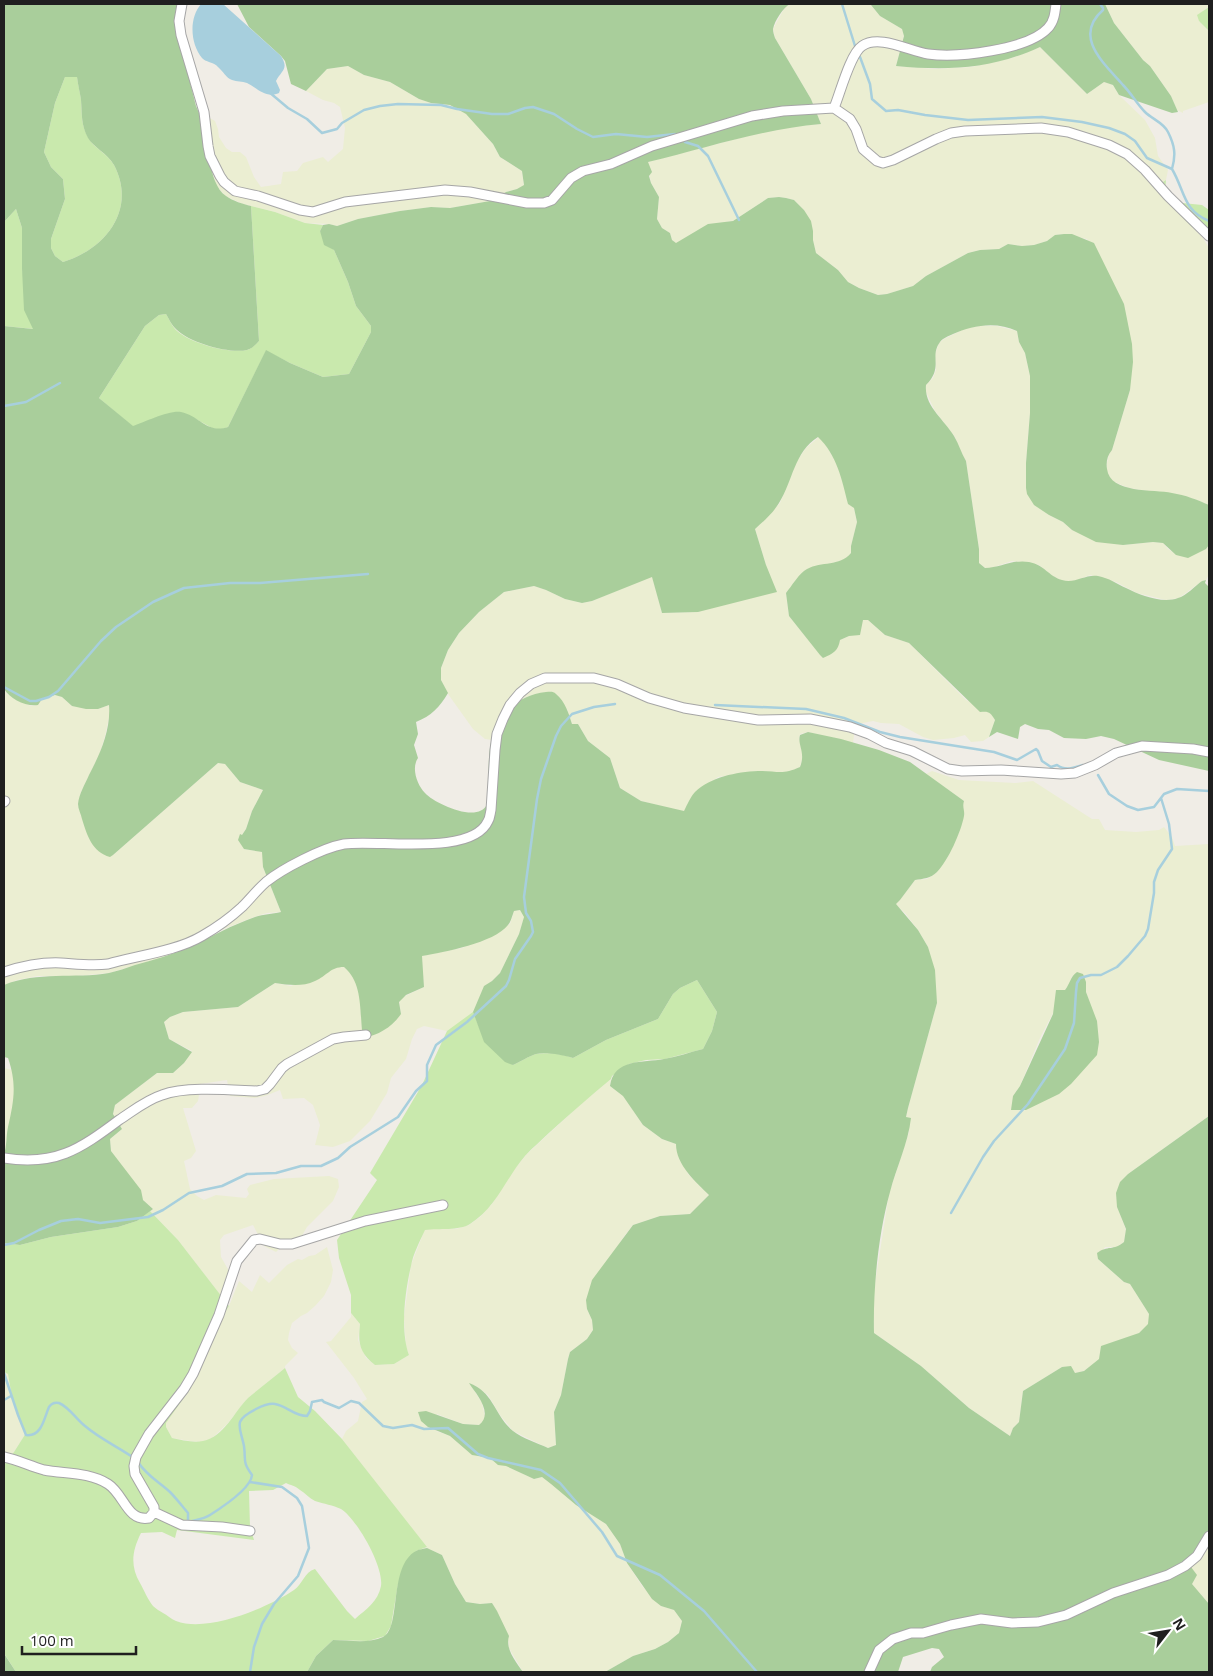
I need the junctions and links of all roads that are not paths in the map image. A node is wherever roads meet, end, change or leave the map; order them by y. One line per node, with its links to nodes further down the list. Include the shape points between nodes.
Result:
1 (182, 4): 3 (street, via 181,35 204,112 210,156 220,176 235,191 307,212 345,202 444,190 544,203 552,200 571,178 583,171 611,164 652,146 752,116)
2 (1056, 4): 3 (street, via 1050,27 1032,40 1006,47 949,55 926,54 873,42 861,46 853,56)
3 (834, 108): 4 (street, via 850,119 863,149 883,163 951,133 965,131 1041,128 1068,132 1109,145 1127,154 1145,170)
4 (1209, 236)
5 (1209, 752): 6 (street, via 1142,746 1116,753 1075,773 962,771 948,769 850,727 810,719 758,720 684,708 594,678 545,678 520,693 510,705 497,734 490,810 488,822 482,830 465,839 439,845 343,844 316,853 280,873 229,917 190,942 108,964 40,964)
6 (4, 972)
7 (366, 1035): 8 (street, via 333,1039 282,1068 265,1089 190,1090 163,1094 67,1153 50,1159)
8 (4, 1158)
9 (443, 1204): 11 (street, via 365,1221 292,1244 254,1240 237,1262 219,1315 193,1374 136,1457 135,1474)
10 (4, 1457): 11 (street, via 46,1470 98,1479 116,1491 134,1516 149,1518)
11 (154, 1512): 12 (street, via 182,1525)
12 (250, 1531)
13 (1209, 1536): 14 (street, via 1197,1556 1185,1566 1066,1615 1038,1622 975,1620 892,1639 879,1650)
14 (869, 1672)

